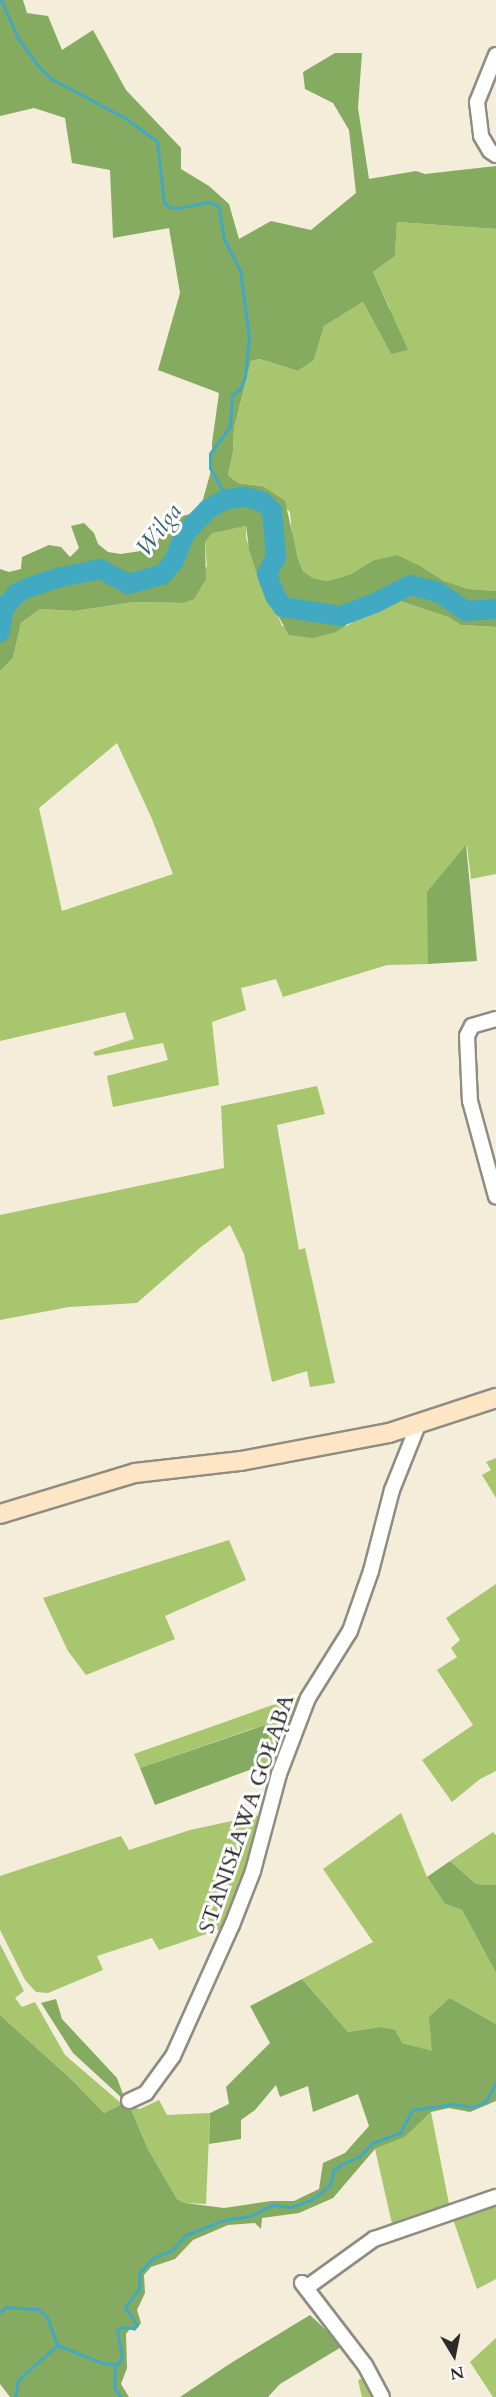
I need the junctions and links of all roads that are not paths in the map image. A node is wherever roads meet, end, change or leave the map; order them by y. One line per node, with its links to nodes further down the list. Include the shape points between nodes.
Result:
1 (496, 55): 2 (street, via 477,102 481,136)
2 (496, 155)
3 (496, 1019): 4 (street, via 472,1026 467,1036 470,1101)
4 (496, 1197)
5 (496, 1398): 6 (street)
6 (418, 1425): 7 (street, via 241,1461 135,1473); 8 (street, STANISŁAWA GOŁĄBA, via 392,1490 350,1632 308,1698 279,1773 253,1871 232,1925 173,2056 146,2092)
7 (0, 1514)
8 (129, 2101)
9 (496, 2197): 10 (street, via 374,2239 304,2285 365,2365)
10 (382, 2397)

